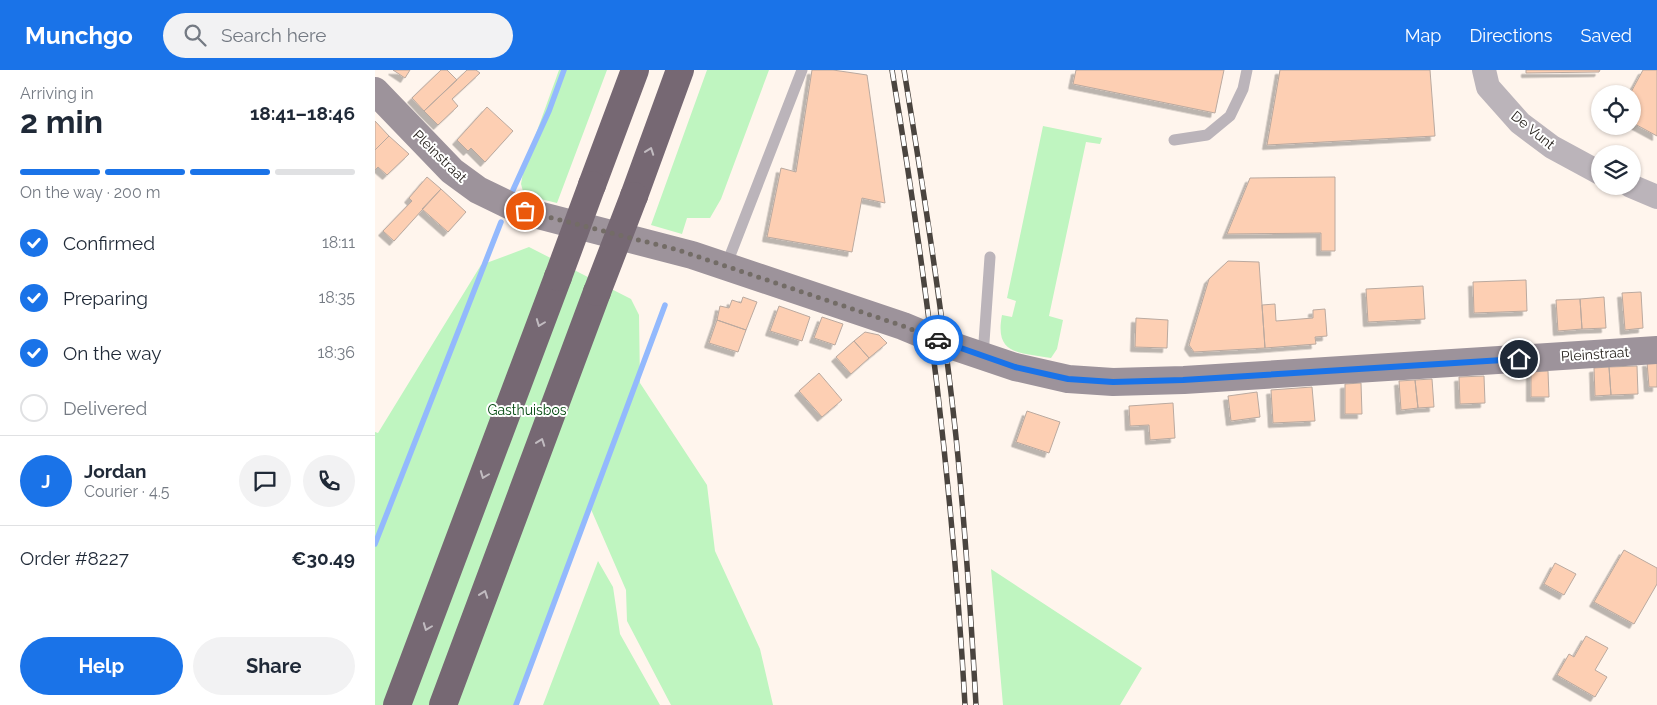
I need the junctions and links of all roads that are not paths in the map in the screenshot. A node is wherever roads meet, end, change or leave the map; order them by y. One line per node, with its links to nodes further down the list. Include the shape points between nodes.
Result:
1 (635, 70): 15 (highway, one-way to 15, bridge)
2 (680, 70): 16 (highway, one-way to 2, bridge)
3 (802, 70): 12 (lane)
4 (1247, 70): 7 (lane, via 1243,89 1230,116 1207,135)
5 (1484, 70): 8 (street, De Vunt, via 1488,87 1520,122 1552,147)
6 (375, 91): 12 (street, Pleinstraat, via 452,171 489,196 539,215 678,250)
7 (1174, 140)
8 (1591, 168)
9 (1641, 191): 10 (street)
10 (1657, 198)
11 (990, 257): 14 (lane)
12 (726, 266): 14 (street, Pleinstraat)
13 (1657, 350): 14 (street, Pleinstraat, via 1113,382 1068,379)
14 (983, 356)
15 (397, 705)
16 (443, 705)

